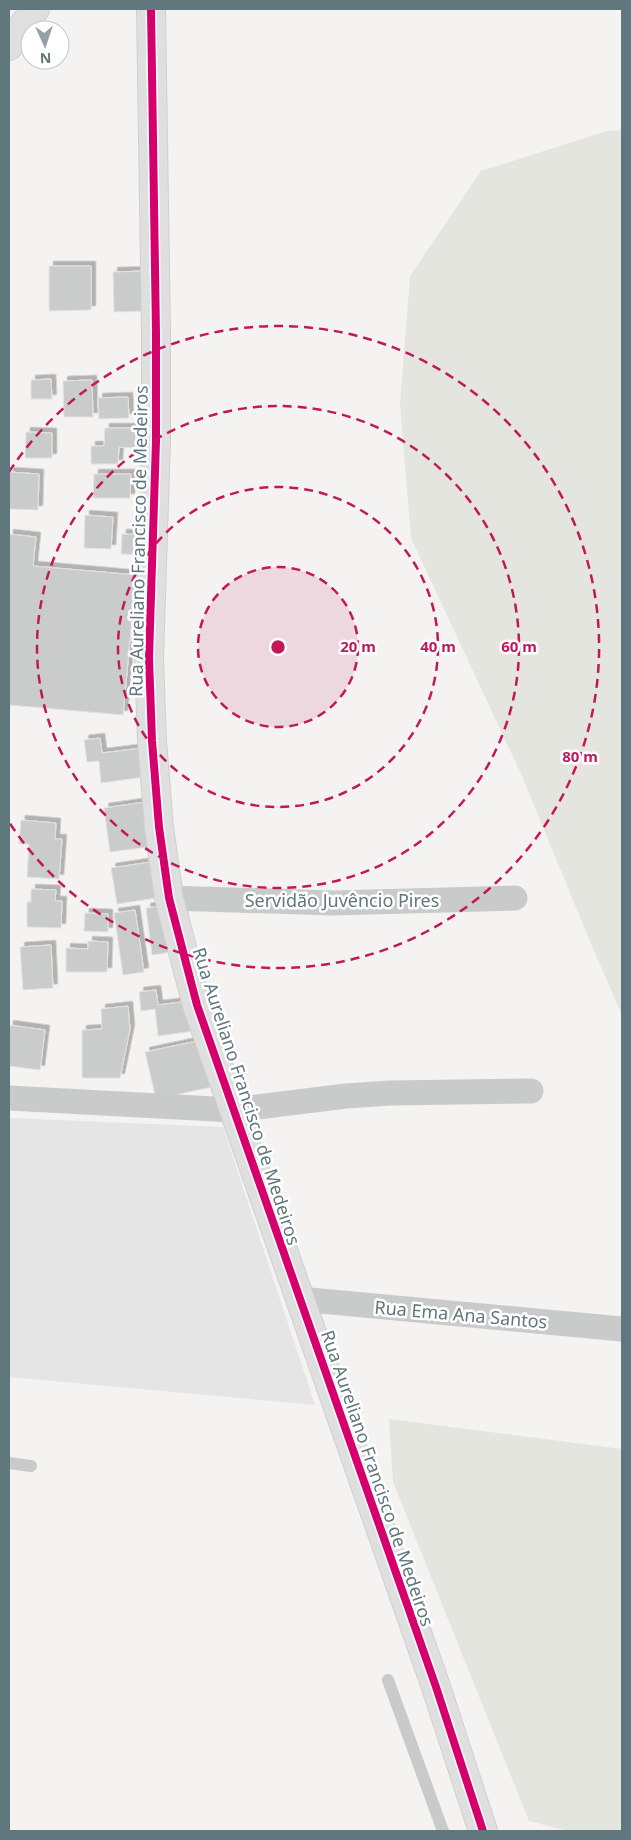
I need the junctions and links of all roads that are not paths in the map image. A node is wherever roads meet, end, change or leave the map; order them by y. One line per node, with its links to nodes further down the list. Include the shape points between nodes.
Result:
1 (34, 9): 3 (main road)
2 (151, 9): 4 (main road, Rua Aureliano Francisco de Medeiros, via 156,441 149,658 159,827)
3 (9, 46)
4 (169, 898): 5 (street, Servidão Juvêncio Pires, via 334,903); 8 (main road, Rua Aureliano Francisco de Medeiros, via 197,1005)
5 (515, 898)
6 (531, 1091): 8 (street, via 391,1093)
7 (9, 1098): 8 (street)
8 (233, 1110): 9 (main road, Rua Aureliano Francisco de Medeiros)
9 (299, 1299): 10 (street, Rua Ema Ana Santos); 15 (main road, Rua Aureliano Francisco de Medeiros)
10 (622, 1329)
11 (9, 1463): 12 (lane)
12 (31, 1466)
13 (388, 1680): 14 (lane)
14 (443, 1831)
15 (483, 1831)

